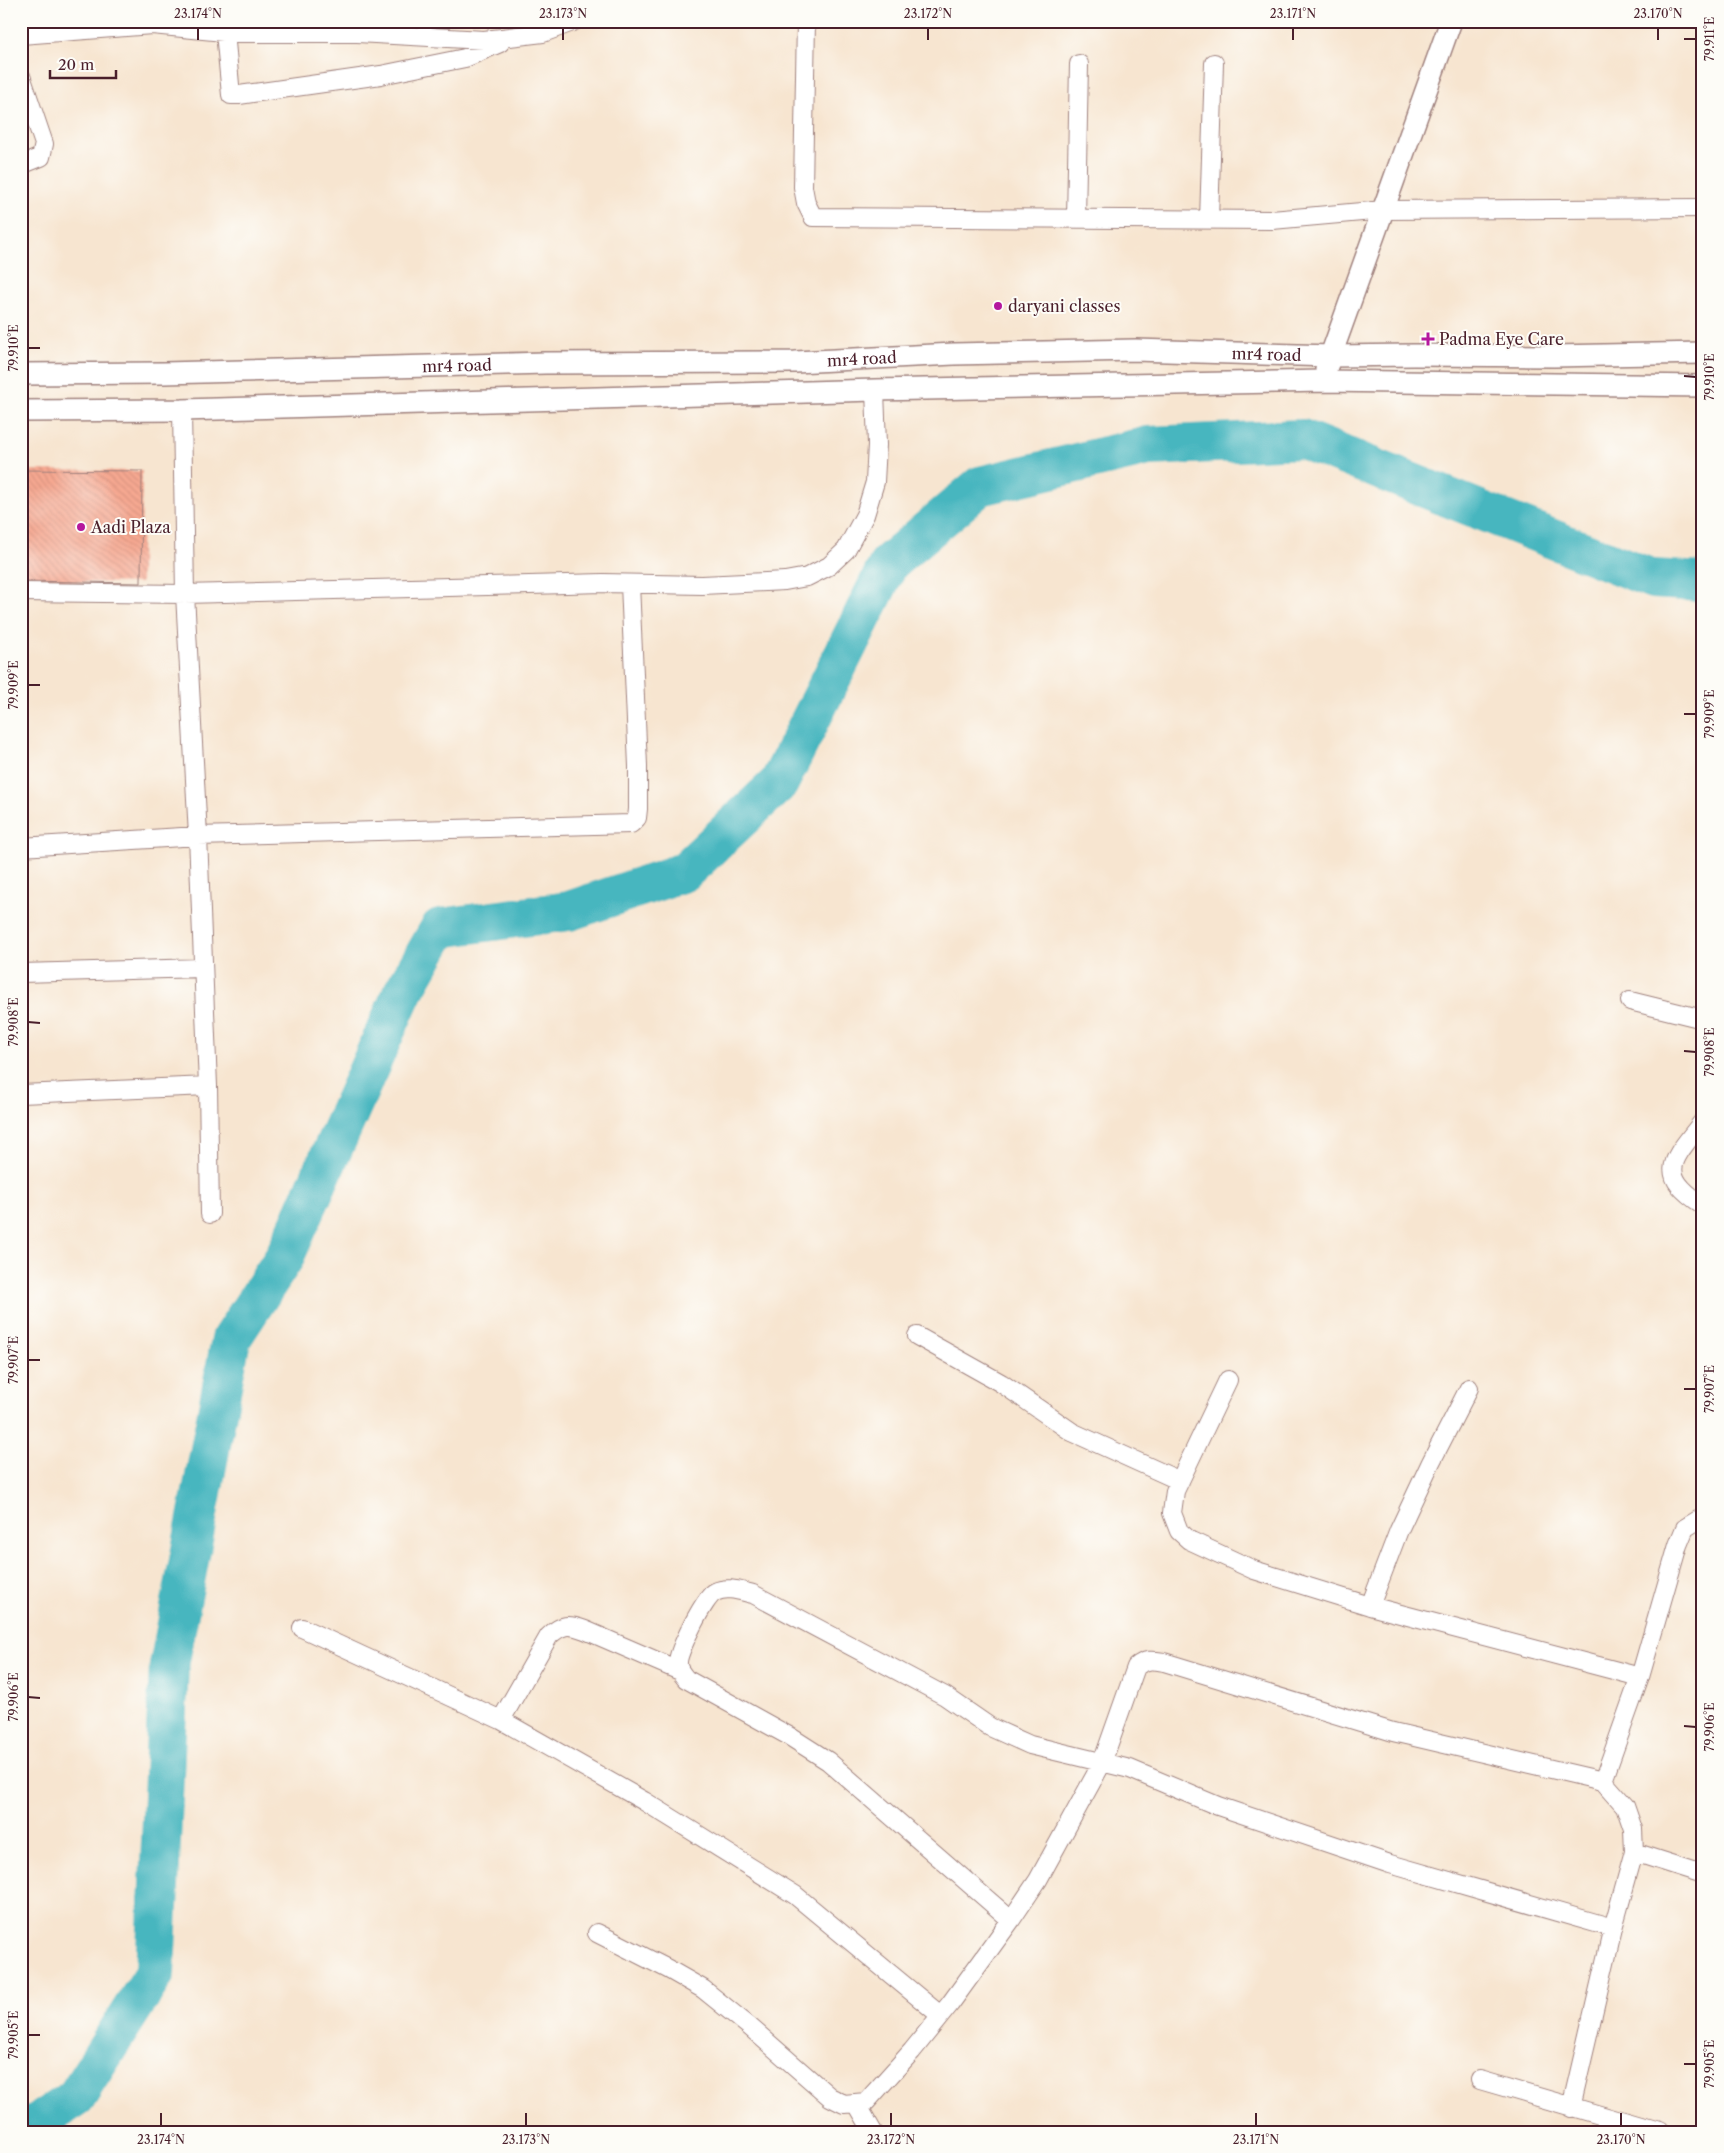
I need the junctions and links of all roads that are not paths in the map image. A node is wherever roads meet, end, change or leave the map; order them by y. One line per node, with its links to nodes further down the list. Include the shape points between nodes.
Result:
1 (575, 21): 6 (street, via 543,33)
2 (806, 21): 13 (street, via 803,187 813,217)
3 (1450, 22): 12 (street)
4 (226, 32): 5 (street, via 152,25); 6 (street, via 357,33 484,40); 6 (street, via 231,95 239,96 381,75 465,58)
5 (21, 35)
6 (514, 36)
7 (1214, 63): 14 (street)
8 (1079, 64): 13 (street)
9 (21, 76): 10 (street, via 44,144 41,157)
10 (21, 165)
11 (1703, 208): 12 (street)
12 (1384, 210): 14 (street, via 1272,220); 16 (street)
13 (1076, 219): 14 (street)
14 (1209, 220)
15 (1703, 353): 16 (street, mr4 road)
16 (1330, 356): 17 (street, mr4 road, via 1135,350 785,362); 18 (street)
17 (21, 374)
18 (1322, 381): 19 (street, mr4 road); 20 (street, mr4 road)
19 (1703, 386)
20 (875, 390): 21 (street, mr4 road); 23 (street, via 875,482 865,515 850,543 829,566 806,577 785,581)
21 (182, 410): 22 (street, mr4 road); 25 (street)
22 (21, 411)
23 (630, 584): 25 (street); 26 (street, via 638,766 637,818 631,824)
24 (21, 592): 25 (street)
25 (185, 594): 26 (street)
26 (198, 836): 27 (street); 28 (street)
27 (21, 847)
28 (203, 968): 29 (street); 32 (street)
29 (21, 973)
30 (1630, 1000): 31 (street)
31 (1703, 1019)
32 (208, 1086): 33 (street); 36 (street)
33 (21, 1094)
34 (1703, 1121): 35 (street, via 1679,1152 1672,1174 1676,1184 1688,1196)
35 (1703, 1205)
36 (210, 1214)
37 (917, 1336): 40 (street, via 1000,1383 1072,1432)
38 (1228, 1380): 40 (street)
39 (1469, 1388): 42 (street, via 1400,1530)
40 (1180, 1481): 42 (street, via 1172,1513 1179,1531 1189,1540 1254,1570)
41 (1703, 1517): 45 (street, via 1684,1528)
42 (1370, 1606): 45 (street)
43 (302, 1628): 46 (street)
44 (680, 1671): 46 (street, via 585,1630 572,1626 558,1627 549,1636); 47 (street, via 677,1662 693,1621 712,1592 725,1588 753,1594 945,1696 990,1727 1030,1745); 51 (street, via 686,1679 828,1761)
45 (1640, 1677): 48 (street)
46 (501, 1720): 54 (street, via 644,1801 795,1895)
47 (1102, 1763): 48 (street, via 1136,1667 1150,1660 1177,1665 1393,1732); 51 (street, via 1038,1880); 52 (street, via 1130,1769 1218,1806 1390,1864)
48 (1603, 1781): 49 (street, via 1625,1806 1633,1829)
49 (1634, 1852): 50 (street); 52 (street)
50 (1703, 1874)
51 (1011, 1920): 54 (street)
52 (1613, 1928): 57 (street)
53 (598, 1933): 56 (street, via 703,1989 830,2097 844,2104)
54 (940, 2015): 56 (street, via 876,2092 866,2102)
55 (1480, 2080): 57 (street)
56 (857, 2104): 58 (street)
57 (1572, 2108): 59 (street)
58 (873, 2132)
59 (1658, 2132)

